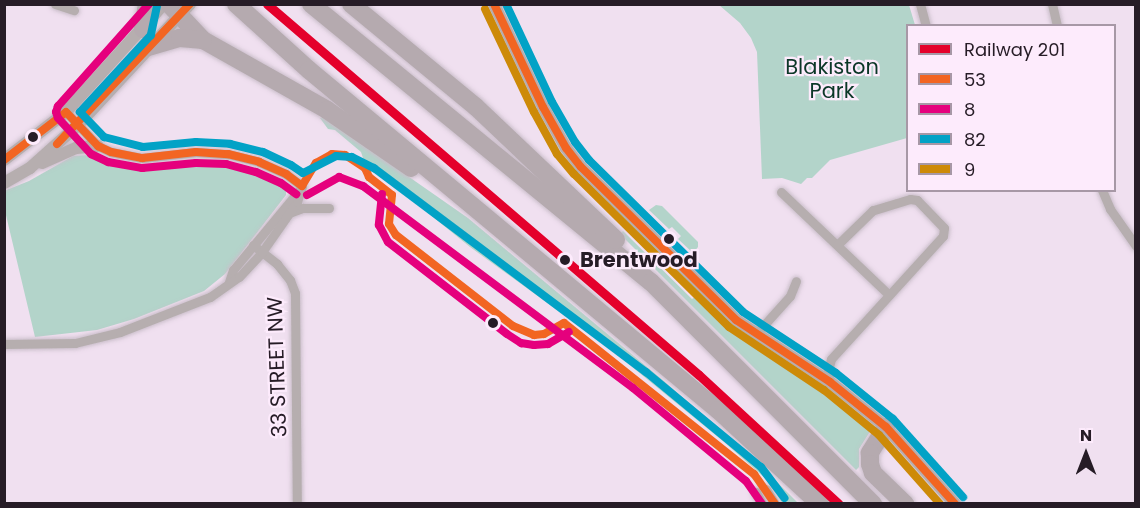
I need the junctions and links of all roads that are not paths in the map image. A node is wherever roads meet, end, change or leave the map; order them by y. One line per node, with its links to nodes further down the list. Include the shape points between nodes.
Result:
1 (55, 4): 11 (street)
2 (147, 4): 14 (highway)
3 (164, 4): 14 (street)
4 (236, 4): 24 (highway)
5 (311, 4): 35 (highway)
6 (351, 4): 35 (highway, via 511,139 618,241)
7 (494, 4): 37 (street, via 566,148 699,286)
8 (920, 4): 12 (street)
9 (1052, 4): 13 (street)
10 (179, 8): 15 (highway); 16 (street)
11 (74, 10)
12 (925, 24)
13 (1057, 24)
14 (143, 29): 17 (street)
15 (203, 40): 16 (highway, via 180,38); 24 (highway, via 327,110 438,186)
16 (148, 47): 18 (street)
17 (66, 112): 18 (street); 20 (street)
18 (78, 125): 19 (street); 21 (street)
19 (98, 146): 21 (street, via 69,150); 23 (street, via 142,158 228,153 259,162)
20 (4, 160)
21 (30, 168): 22 (street)
22 (4, 183)
23 (303, 186): 28 (street); 29 (street)
24 (457, 192): 46 (highway, via 710,403)
25 (781, 192): 30 (street)
26 (1103, 192): 31 (street)
27 (329, 208): 28 (street, via 303,208)
28 (289, 213): 32 (street)
29 (254, 244): 32 (street, 33 STREET NW); 34 (street, via 233,270)
30 (838, 244): 36 (street); 36 (street, via 873,210 910,199 939,220 943,236)
31 (1136, 246)
32 (262, 252): 34 (street, via 239,277); 43 (street, 33 STREET NW, via 290,280 297,306)
33 (796, 281): 37 (street, via 790,296)
34 (229, 282): 38 (street, via 210,297 184,309 120,332 75,343)
35 (651, 282): 47 (highway)
36 (889, 295): 39 (street, via 831,359)
37 (755, 335): 39 (street)
38 (4, 344)
39 (830, 382): 40 (street)
40 (886, 427): 48 (highway, via 870,453 870,464 873,473); 49 (street)
41 (766, 489): 45 (street)
42 (756, 492): 44 (street)
43 (297, 504)
44 (762, 504)
45 (775, 504)
46 (820, 504)
47 (873, 504)
48 (905, 504)
49 (955, 504)

